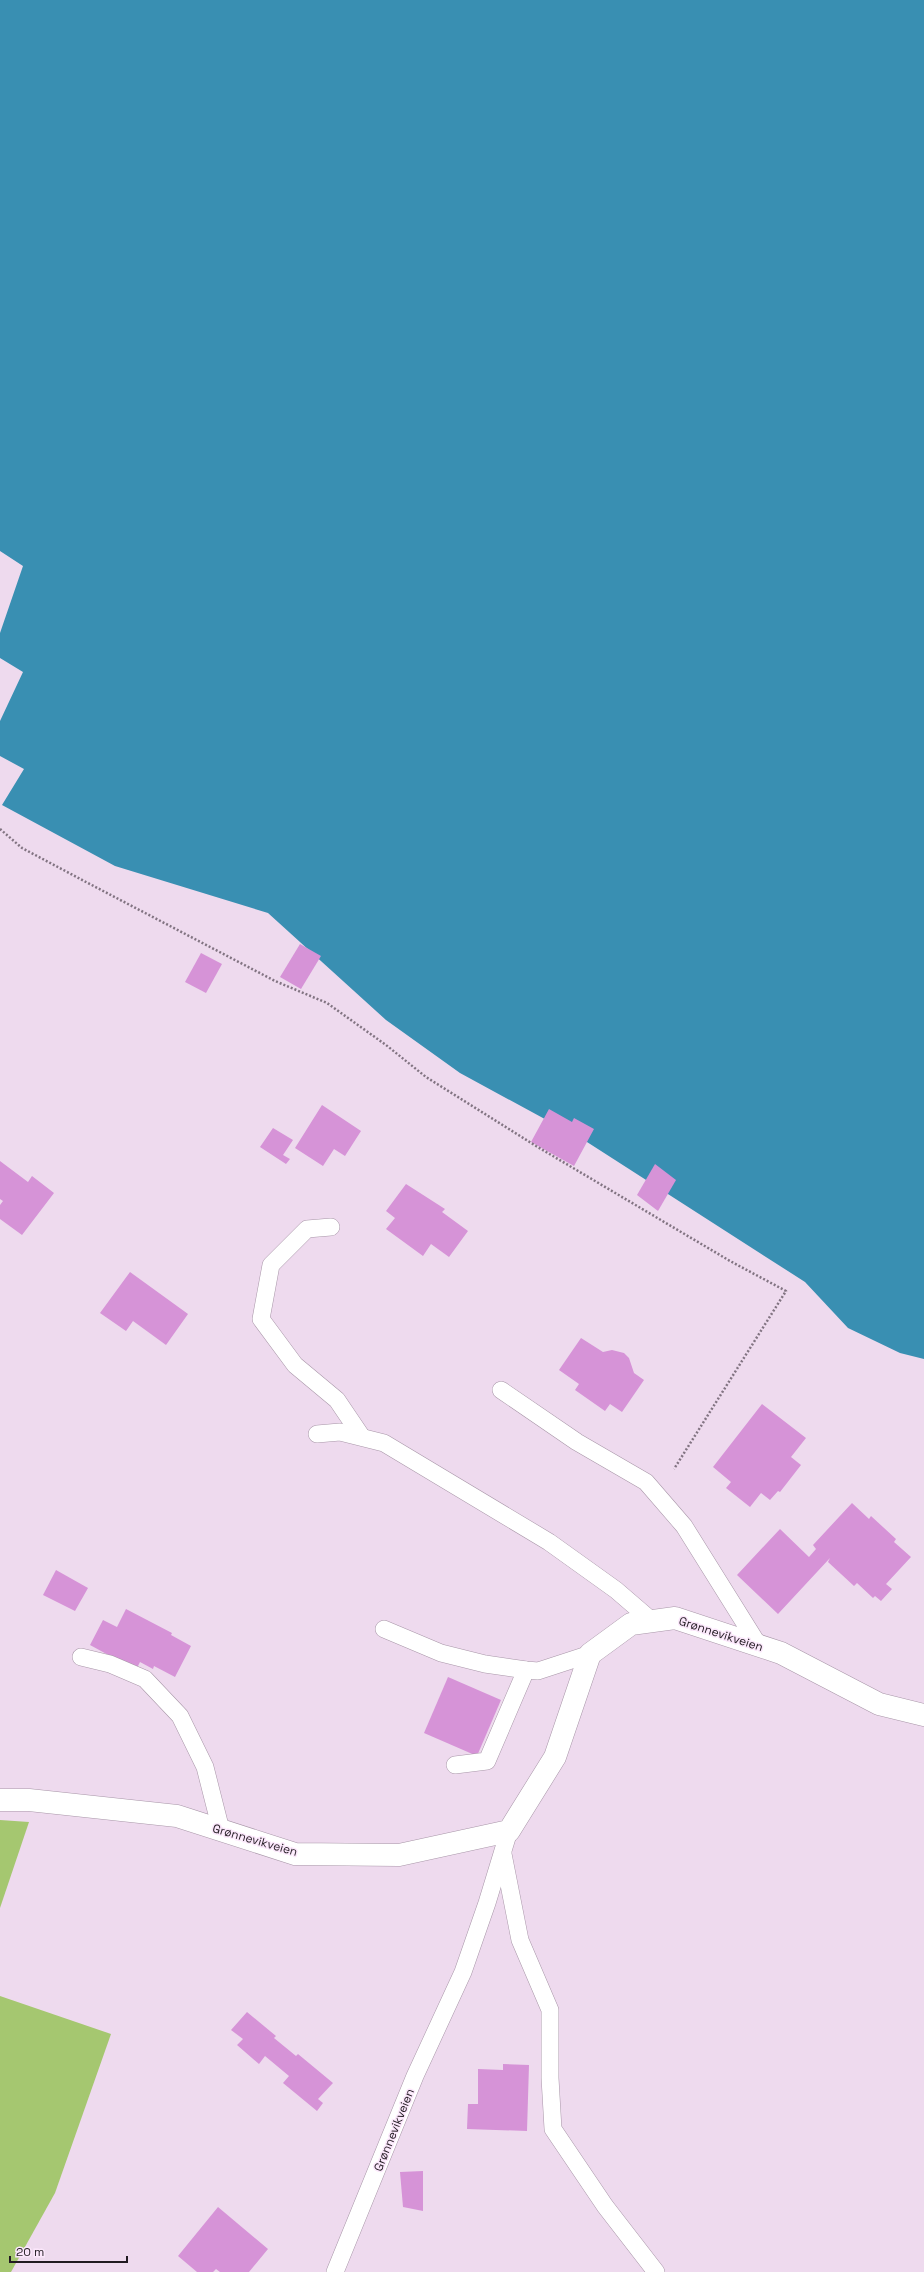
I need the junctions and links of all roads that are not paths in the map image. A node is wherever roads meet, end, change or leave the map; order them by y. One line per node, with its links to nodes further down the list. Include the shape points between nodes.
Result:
1 (331, 1227): 4 (lane, via 307,1229 271,1265 261,1319 295,1365 338,1400)
2 (501, 1390): 7 (lane, via 577,1442 646,1482 684,1526)
3 (317, 1434): 4 (lane, via 340,1432)
4 (362, 1437): 5 (lane, via 384,1443 549,1542 616,1590)
5 (652, 1621): 7 (street, Grønnevikveien, via 675,1618); 8 (street, Grønnevikveien, via 631,1624)
6 (384, 1629): 10 (lane, via 441,1653 485,1664)
7 (759, 1646): 11 (street, Grønnevikveien, via 780,1653 879,1704)
8 (590, 1654): 10 (lane, via 538,1671); 15 (street, Grønnevikveien, via 555,1757)
9 (81, 1657): 14 (lane, via 110,1664 145,1679 180,1716 205,1767)
10 (526, 1670): 12 (lane, via 486,1761)
11 (924, 1715)
12 (455, 1765)
13 (0, 1800): 14 (street, Grønnevikveien, via 28,1800 177,1816)
14 (221, 1830): 15 (street, Grønnevikveien, via 295,1854 399,1855)
15 (509, 1831): 16 (lane, Grønnevikveien)
16 (503, 1851): 17 (lane, Grønnevikveien, via 464,1972 416,2076); 18 (lane, via 520,1940 550,2010 553,2129 605,2206)
17 (335, 2272)
18 (656, 2272)

